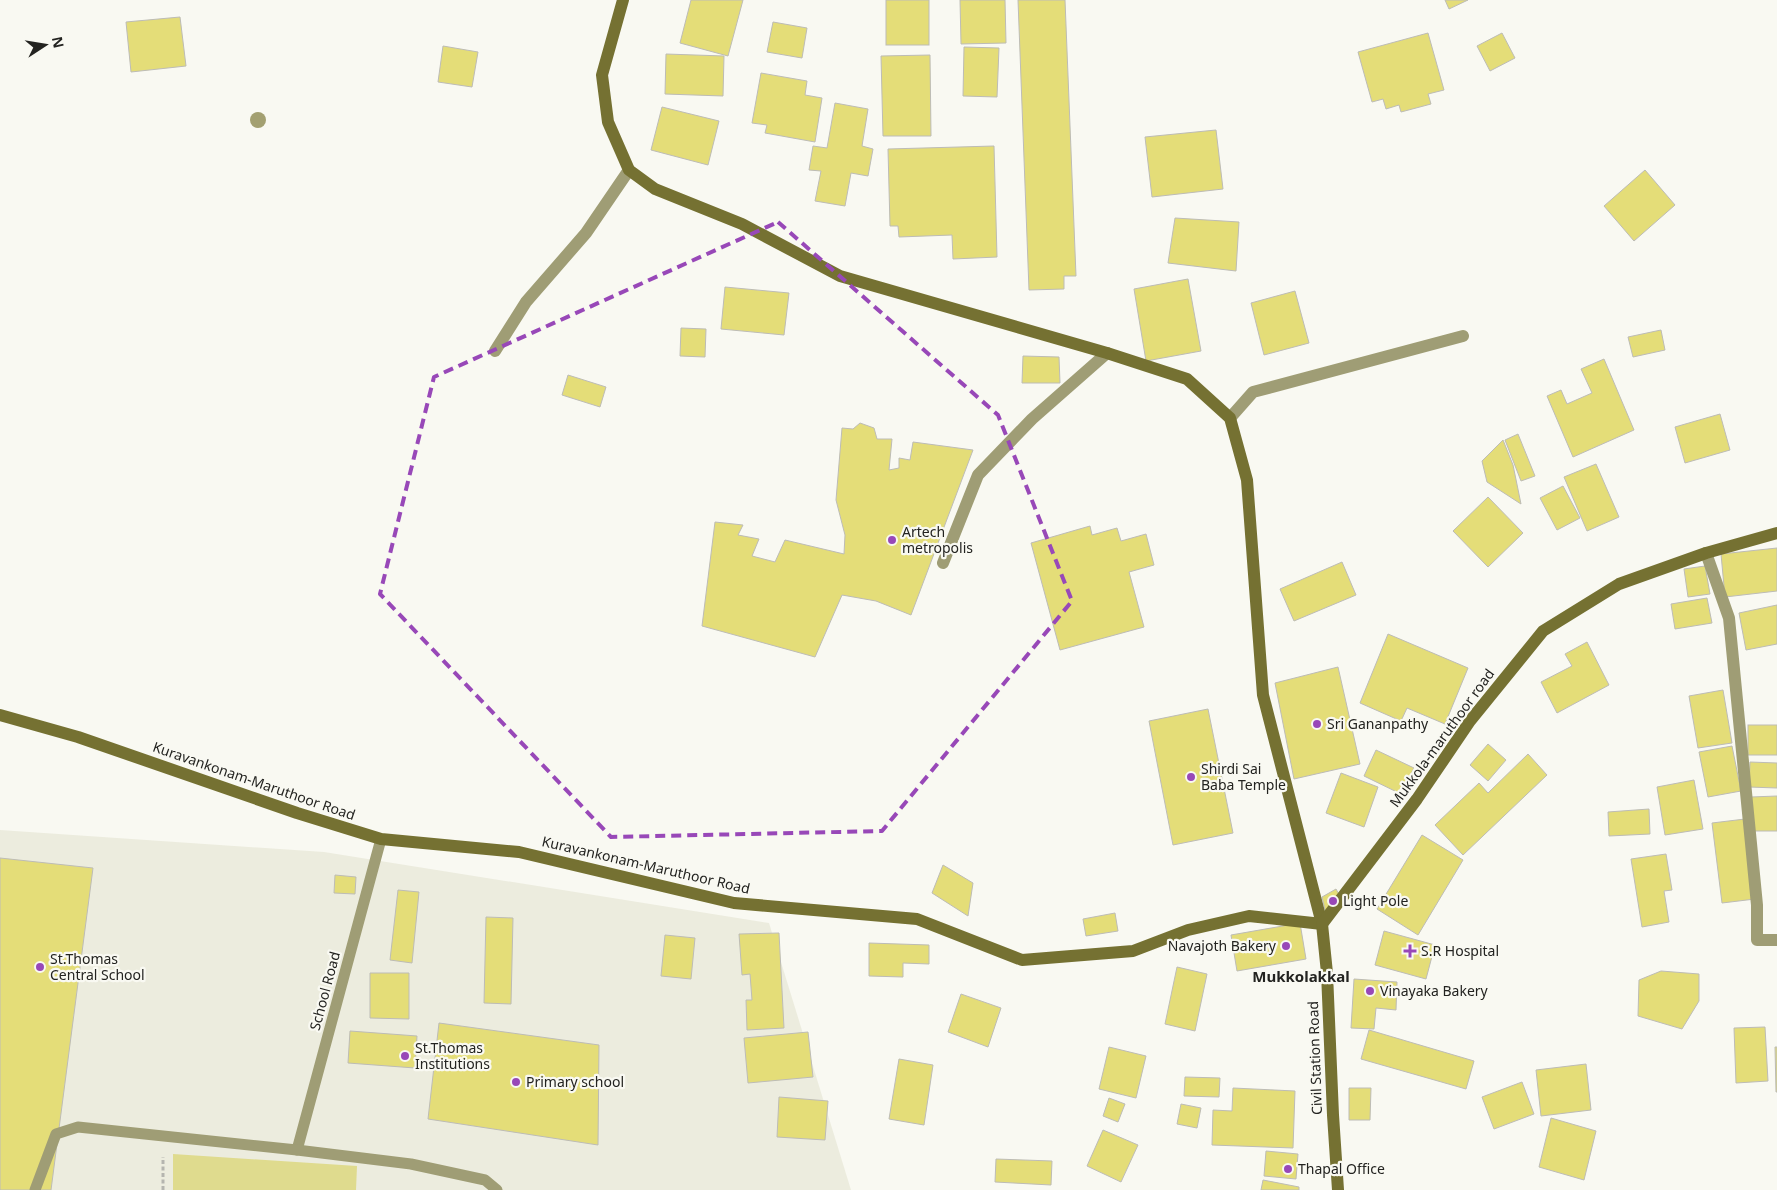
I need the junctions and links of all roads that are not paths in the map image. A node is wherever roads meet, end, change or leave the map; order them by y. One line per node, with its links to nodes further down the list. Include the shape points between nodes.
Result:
1 (623, 0): 2 (main road, via 602,75 608,122)
2 (629, 170): 4 (street, via 586,232 526,302); 5 (main road, via 655,189 742,224 840,276)
3 (1462, 336): 6 (street, via 1253,392)
4 (495, 351)
5 (1107, 353): 6 (main road, via 1187,379); 9 (street, via 1032,419 978,474)
6 (1230, 418): 12 (main road, Civil Station Road, via 1247,480 1263,696)
7 (1777, 533): 8 (main road, Mukkola-maruthoor road)
8 (1706, 553): 12 (main road, Mukkola-maruthoor road, via 1619,584 1542,631 1470,721 1417,799); 13 (street, via 1729,618 1757,905 1757,940)
9 (943, 564)
10 (0, 715): 11 (main road, Kuravankonam-Maruthoor Road, via 78,737)
11 (381, 839): 12 (main road, Kuravankonam-Maruthoor Road, via 518,852 734,903 917,919 1022,960 1133,950 1188,930 1249,916); 14 (lane, School Road)
12 (1322, 924): 17 (main road, Civil Station Road)
13 (1777, 940)
14 (297, 1150): 15 (lane, via 78,1127 56,1134); 16 (lane, via 411,1164 485,1180)
15 (35, 1190)
16 (497, 1190)
17 (1338, 1190)

